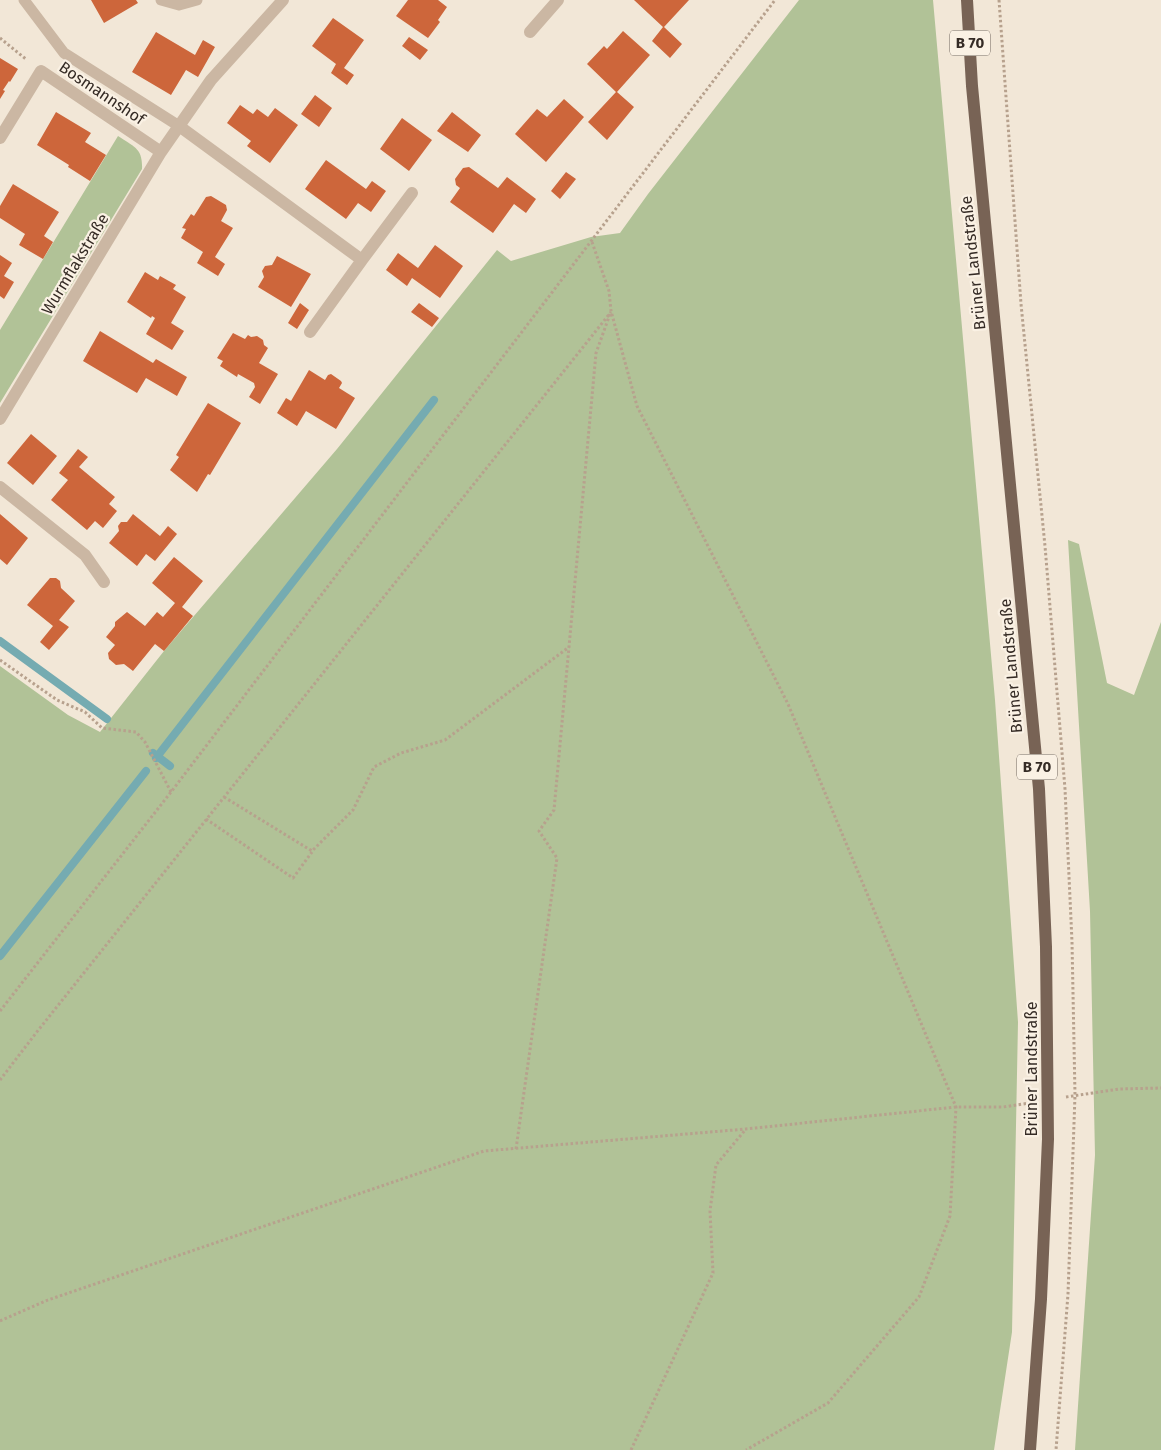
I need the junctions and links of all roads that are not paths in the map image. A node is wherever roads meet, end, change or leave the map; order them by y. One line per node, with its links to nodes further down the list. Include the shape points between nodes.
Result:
1 (24, 0): 8 (lane, via 64,53)
2 (161, 0): 3 (lane, via 179,5)
3 (197, 0)
4 (284, 0): 8 (street, Wurmflakstraße, via 211,80)
5 (558, 0): 7 (street)
6 (968, 0): 17 (main road, Brüner Landstraße / B 70, via 973,96 1039,789 1046,947 1048,1139)
7 (530, 32)
8 (179, 126): 10 (street, Wurmflakstraße); 12 (street)
9 (0, 138): 10 (street, Bosmannshof, via 41,71)
10 (161, 152): 14 (street, Wurmflakstraße)
11 (412, 192): 12 (street)
12 (362, 260): 13 (street)
13 (310, 332)
14 (0, 419)
15 (0, 486): 16 (street, via 85,555)
16 (104, 582)
17 (1030, 1450)

